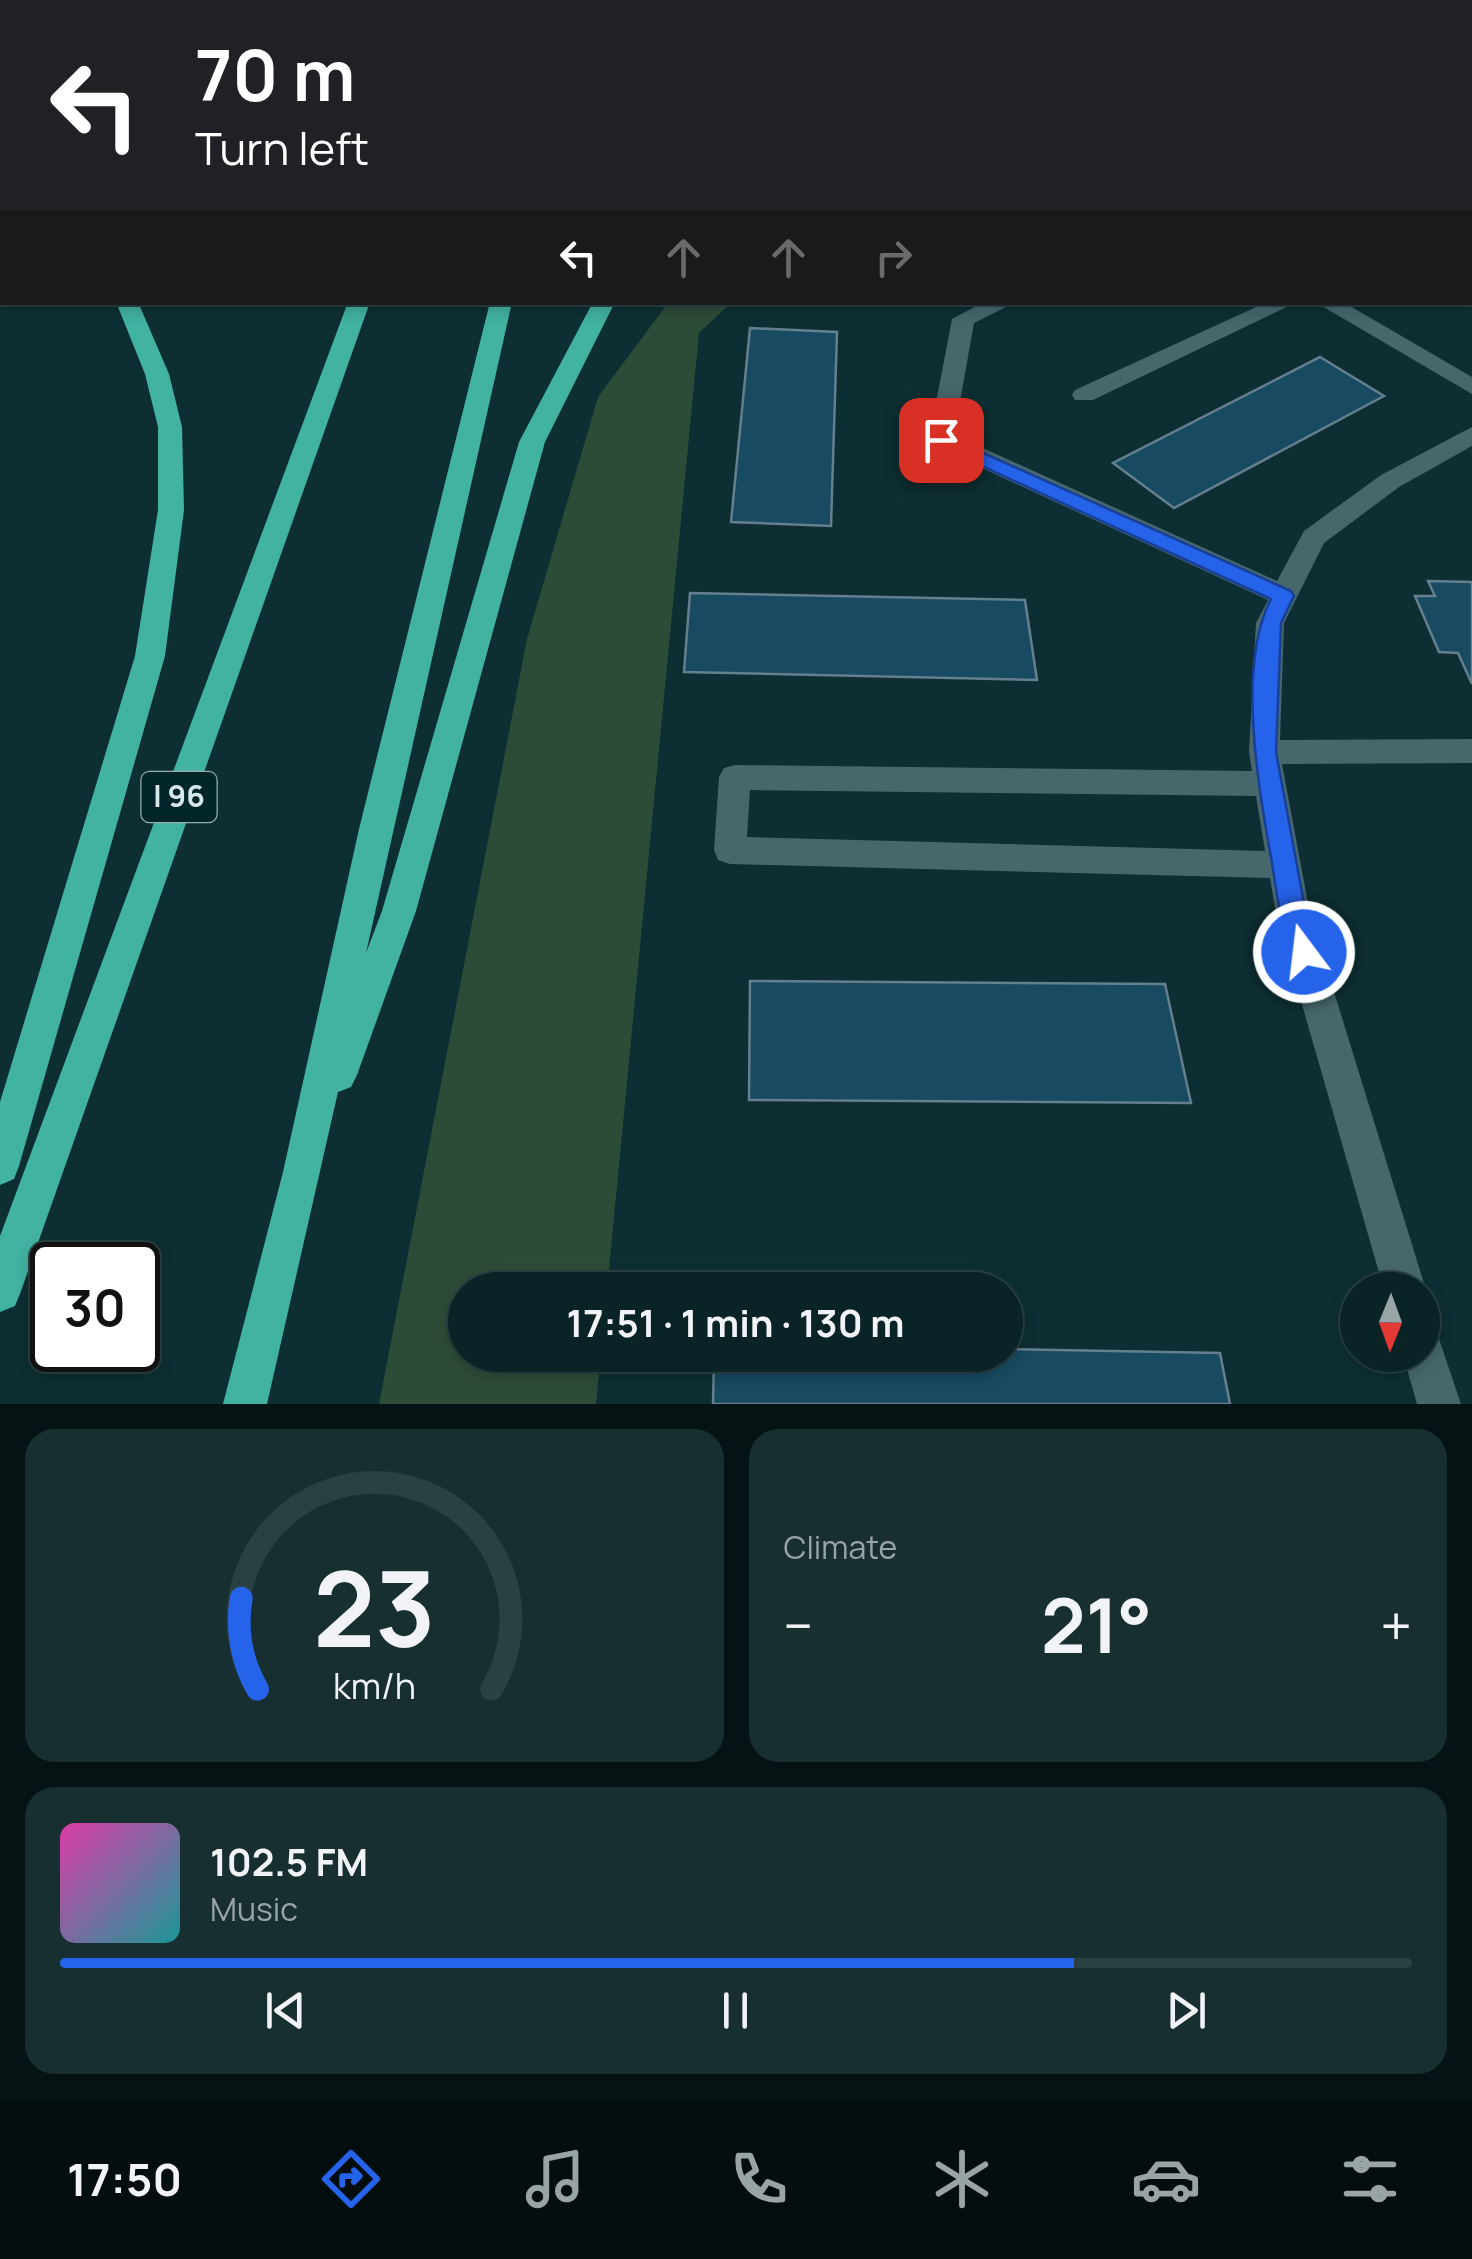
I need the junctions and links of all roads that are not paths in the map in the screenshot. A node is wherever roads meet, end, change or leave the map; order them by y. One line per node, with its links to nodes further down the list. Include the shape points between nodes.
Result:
1 (128, 305): 15 (highway, via 157,374 170,428 171,510 153,638)
2 (357, 305): 18 (highway, I 96)
3 (500, 305): 16 (highway, via 375,828)
4 (602, 305): 16 (highway, via 526,458 399,911)
5 (997, 305): 11 (street, via 963,319 941,440)
6 (1279, 305): 9 (street)
7 (1331, 305): 8 (street)
8 (1472, 387)
9 (1084, 394)
10 (1472, 435): 11 (street, via 1390,481 1313,537)
11 (1284, 596): 13 (street, via 1270,623)
12 (1472, 751): 13 (street)
13 (1267, 768): 14 (street); 14 (street, via 735,777 730,850)
14 (1284, 865): 17 (street)
15 (0, 1166)
16 (302, 1172): 20 (highway)
17 (1400, 1272)
18 (0, 1290)
19 (1429, 1372): 21 (street)
20 (245, 1404)
21 (1439, 1404)

